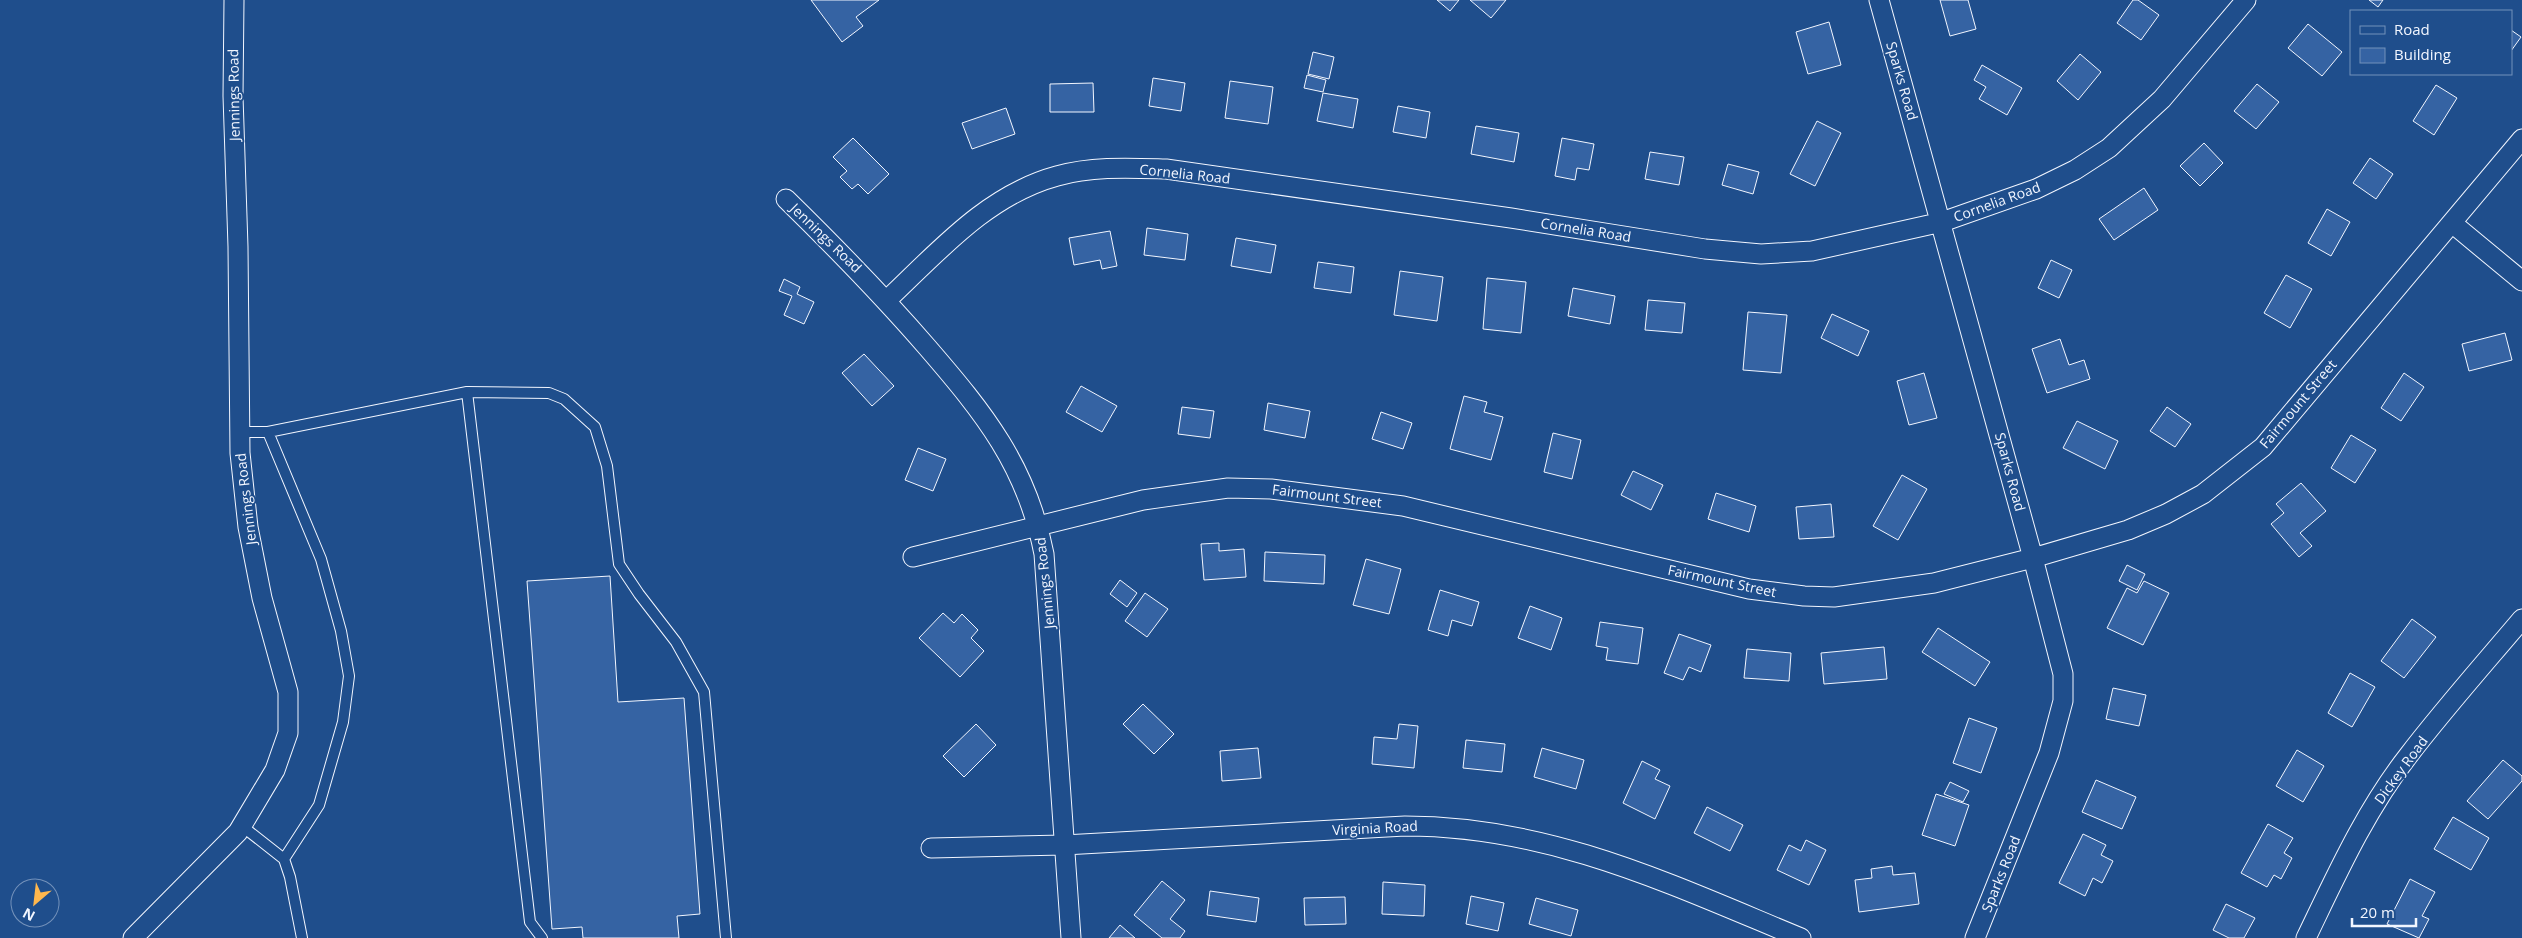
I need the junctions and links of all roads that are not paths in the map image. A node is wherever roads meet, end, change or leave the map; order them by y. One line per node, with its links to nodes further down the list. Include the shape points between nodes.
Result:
1 (234, 0): 11 (street, Jennings Road)
2 (1879, 0): 6 (street, Sparks Road)
3 (2246, 0): 6 (street, Cornelia Road, via 2162,99 2109,148 2075,170 2036,189)
4 (2522, 139): 7 (street, Fairmount Street)
5 (786, 199): 9 (street, Jennings Road)
6 (1942, 222): 9 (street, Cornelia Road, via 1812,250 1761,254 1705,249 1166,169 1117,168 1058,176 1010,195 976,217); 15 (street, Sparks Road)
7 (2452, 223): 8 (street); 15 (street, Fairmount Street, via 2263,447 2232,473 2203,494 2166,514 2128,530)
8 (2522, 281)
9 (887, 300): 13 (street, Jennings Road, via 976,404 1023,483)
10 (467, 392): 12 (lane); 23 (lane, via 530,922); 24 (lane, via 548,393 564,399 595,426 607,466 620,564 676,642 704,692)
11 (240, 432): 12 (lane); 17 (street, Jennings Road, via 248,527 262,598 288,692 289,718 288,733 275,770)
12 (268, 432): 20 (lane, via 321,559 341,631 349,676 343,722 319,805)
13 (1038, 526): 14 (street, Fairmount Street); 15 (street, Fairmount Street, via 1143,500 1228,488 1271,489 1403,506 1748,589 1824,597 1868,594 1934,583); 18 (street, Jennings Road, via 1044,554)
14 (913, 556)
15 (2033, 558): 27 (street, Sparks Road, via 2058,648 2063,674 2063,701 2049,753)
16 (2522, 619): 28 (street, Dickey Road, via 2407,757 2346,855)
17 (242, 826): 20 (lane); 21 (street, Jennings Road)
18 (1064, 845): 19 (street, Virginia Road); 25 (street, Jennings Road); 26 (street, Virginia Road, via 1405,826 1473,829 1584,852)
19 (932, 848)
20 (284, 859): 22 (lane)
21 (133, 938)
22 (302, 938)
23 (542, 938)
24 (726, 938)
25 (1070, 938)
26 (1801, 938)
27 (1975, 938)
28 (2306, 938)

